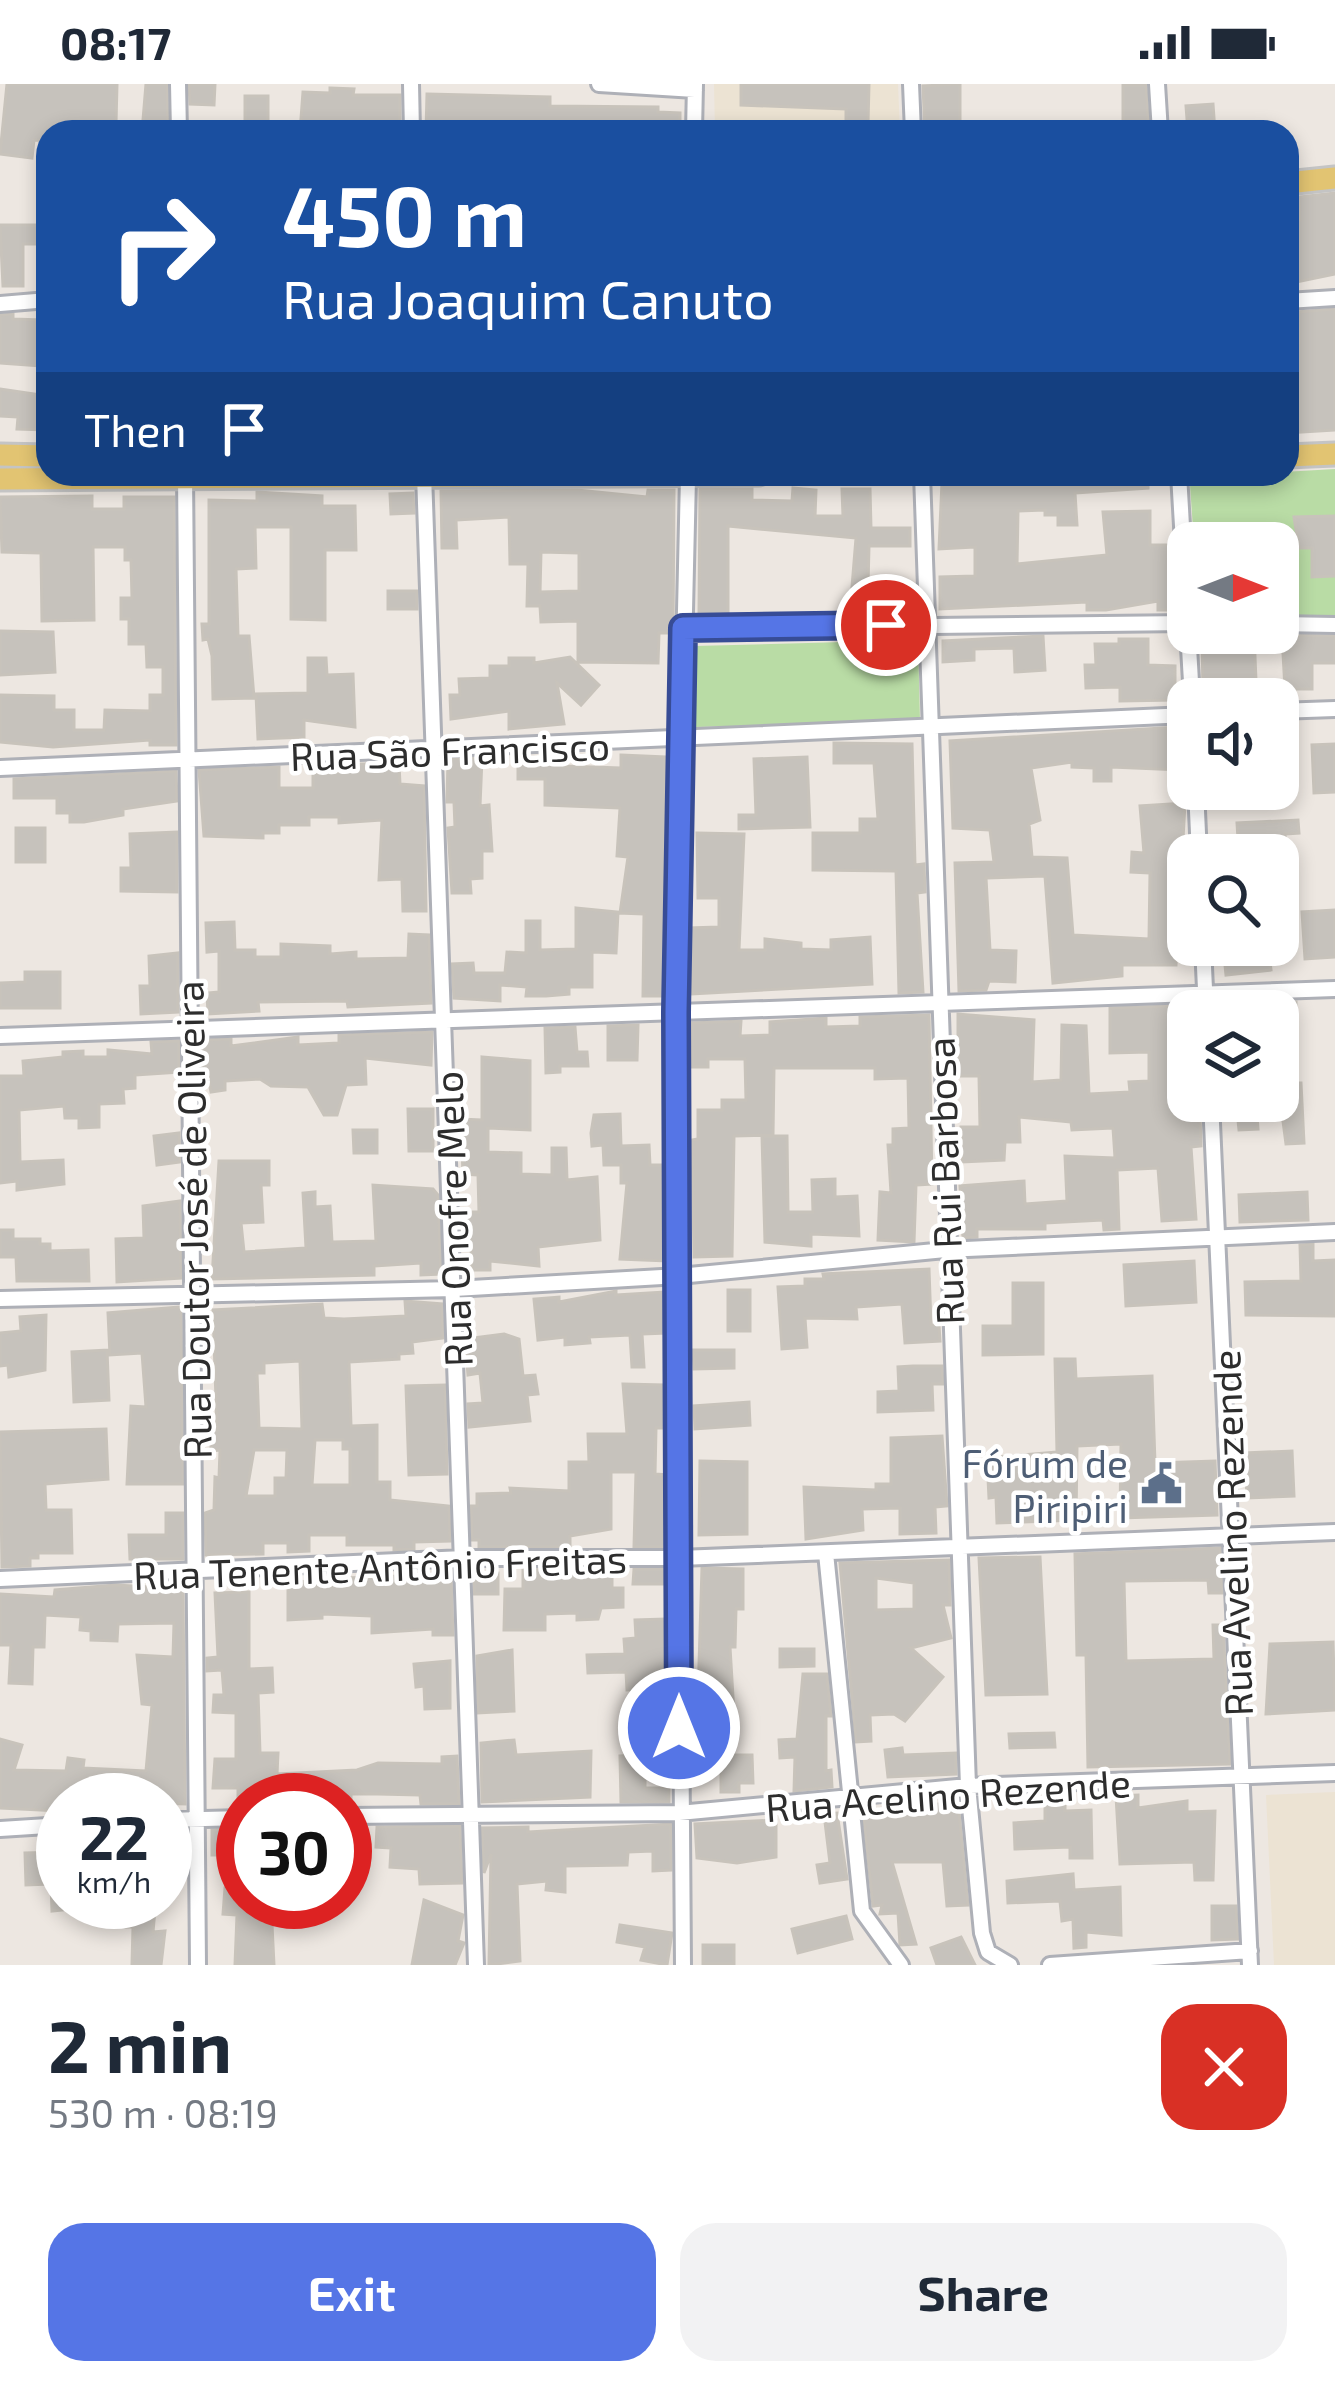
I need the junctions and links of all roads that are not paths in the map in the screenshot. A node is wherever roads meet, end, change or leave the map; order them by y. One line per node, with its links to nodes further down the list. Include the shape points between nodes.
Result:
1 (178, 84): 7 (street)
2 (411, 84): 8 (street)
3 (599, 84): 6 (street)
4 (911, 84): 10 (street)
5 (1157, 84): 11 (street)
6 (695, 87): 9 (street)
7 (179, 120)
8 (412, 120)
9 (694, 120)
10 (912, 120)
11 (1159, 120)
12 (1335, 178): 13 (main road)
13 (1299, 182)
14 (1335, 298): 15 (street)
15 (1299, 300)
16 (36, 301): 17 (street)
17 (0, 304)
18 (1335, 454): 21 (main road)
19 (0, 455): 20 (main road)
20 (36, 456)
21 (1299, 456)
22 (0, 479): 23 (main road)
23 (36, 479)
24 (185, 486): 41 (street, Rua Doutor José de Oliveira)
25 (424, 486): 40 (street, Rua Onofre Melo)
26 (688, 486): 34 (street)
27 (922, 486): 32 (street, Rua Rui Barbosa)
28 (1180, 486): 29 (street)
29 (1182, 522)
30 (1167, 623): 32 (street)
31 (1299, 624): 33 (street)
32 (927, 625): 34 (street); 38 (street, Rua Rui Barbosa)
33 (1335, 625)
34 (683, 628): 39 (street)
35 (1335, 709): 36 (street)
36 (1299, 711)
37 (1167, 717): 38 (street, Rua São Francisco)
38 (930, 729): 39 (street, Rua São Francisco); 46 (street, Rua Rui Barbosa)
39 (679, 741): 40 (street, Rua São Francisco); 47 (street)
40 (436, 753): 41 (street, Rua São Francisco); 48 (street, Rua Onofre Melo)
41 (186, 758): 42 (street, Rua São Francisco); 49 (street, Rua Doutor José de Oliveira)
42 (0, 768)
43 (1335, 988): 44 (street)
44 (1270, 990)
45 (1167, 993): 46 (street)
46 (938, 1002): 47 (street); 54 (street, Rua Rui Barbosa)
47 (676, 1012): 48 (street); 55 (street)
48 (444, 1019): 49 (street); 56 (street, Rua Onofre Melo)
49 (190, 1028): 50 (street); 57 (street, Rua Doutor José de Oliveira)
50 (0, 1036)
51 (1212, 1122): 53 (street, Rua Avelino Rezende)
52 (1335, 1232): 53 (street)
53 (1218, 1238): 54 (street); 60 (street, Rua Avelino Rezende)
54 (945, 1250): 55 (street); 61 (street, Rua Rui Barbosa)
55 (679, 1276): 56 (street); 64 (street)
56 (454, 1289): 57 (street); 63 (street, Rua Onofre Melo)
57 (194, 1297): 58 (street); 65 (street, Rua Doutor José de Oliveira)
58 (0, 1298)
59 (1335, 1532): 60 (street, Rua Tenente Antônio Freitas)
60 (1232, 1536): 61 (street, Rua Tenente Antônio Freitas); 68 (street, Rua Avelino Rezende)
61 (956, 1548): 62 (street, Rua Tenente Antônio Freitas); 69 (street, Rua Rui Barbosa)
62 (826, 1553): 64 (street, Rua Tenente Antônio Freitas); 70 (street)
63 (464, 1558): 64 (street, Rua Tenente Antônio Freitas); 65 (street, Rua Tenente Antônio Freitas); 72 (street, Rua Onofre Melo)
64 (679, 1558): 71 (street)
65 (196, 1571): 66 (street, Rua Tenente Antônio Freitas); 75 (street, Rua Doutor José de Oliveira)
66 (0, 1579)
67 (1335, 1774): 68 (street, Rua Acelino Rezende)
68 (1240, 1777): 69 (street, Rua Acelino Rezende); 79 (street, Rua Avelino Rezende)
69 (968, 1786): 70 (street, Rua Acelino Rezende); 84 (street, Rua Rui Barbosa, via 988,1952)
70 (847, 1799): 71 (street, Rua Acelino Rezende); 83 (street, via 862,1911)
71 (679, 1814): 72 (street, Rua Acelino Rezende); 82 (street)
72 (471, 1815): 73 (street, Rua Acelino Rezende); 81 (street, Rua Onofre Melo)
73 (372, 1816)
74 (192, 1819): 75 (street)
75 (195, 1819): 76 (street); 80 (street, Rua Doutor José de Oliveira)
76 (216, 1819)
77 (36, 1826): 78 (street)
78 (0, 1828)
79 (1250, 1958): 85 (street)
80 (199, 1965)
81 (476, 1965)
82 (683, 1965)
83 (901, 1965)
84 (1010, 1965)
85 (1050, 1965)

